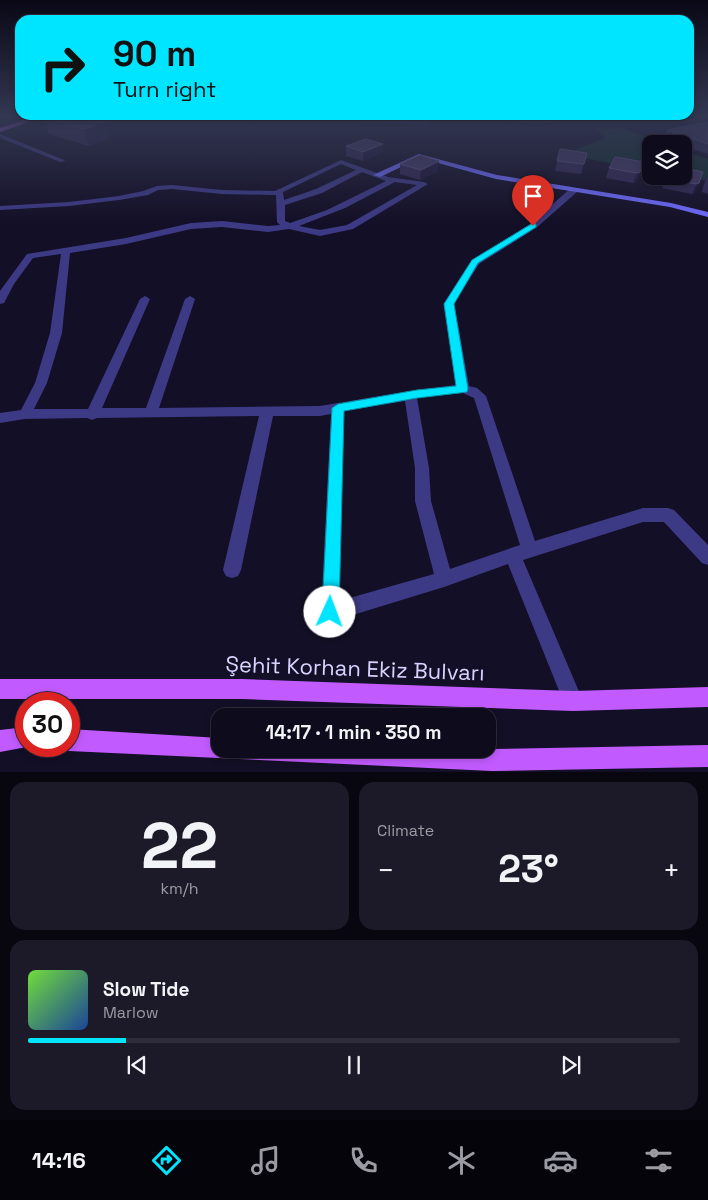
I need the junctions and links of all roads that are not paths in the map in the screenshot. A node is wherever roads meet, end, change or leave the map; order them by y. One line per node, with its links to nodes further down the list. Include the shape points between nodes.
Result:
1 (37, 151): 2 (street)
2 (62, 161)
3 (361, 170): 4 (street); 7 (street, via 341,162 279,190); 8 (street, via 319,191)
4 (377, 175): 5 (street); 6 (street, via 419,156 496,177)
5 (394, 180): 11 (street, via 351,203); 11 (street, via 424,184 350,227 320,233)
6 (574, 190): 10 (street, via 671,205); 16 (street, via 533,226 475,262 449,304)
7 (280, 193): 8 (street); 9 (street, via 222,192 172,186 119,198)
8 (281, 204): 11 (street, via 281,222)
9 (1, 209)
10 (708, 215)
11 (289, 226): 12 (street, via 190,226)
12 (66, 251): 15 (street, via 30,256); 20 (street, via 56,333 41,383)
13 (145, 299): 22 (street)
14 (190, 299): 21 (street)
15 (0, 300)
16 (463, 389): 17 (street); 24 (street, via 480,396)
17 (410, 395): 18 (street); 28 (street, via 422,468 423,501)
18 (338, 408): 19 (street); 28 (street, via 330,612)
19 (267, 412): 21 (street); 27 (street)
20 (25, 414): 22 (street); 23 (street)
21 (150, 414): 22 (street)
22 (92, 415)
23 (0, 418)
24 (530, 550): 25 (street); 26 (street, via 643,515 668,515)
25 (513, 555): 28 (street); 31 (street)
26 (708, 557)
27 (232, 570)
28 (444, 579)
29 (0, 689): 31 (main road, Şehit Korhan Ekiz Bulvarı, via 242,689)
30 (708, 697): 31 (main road, Şehit Korhan Ekiz Bulvarı)
31 (572, 701)
32 (0, 737): 33 (main road)
33 (15, 738)
34 (15, 739): 35 (main road)
35 (0, 741)
36 (80, 741): 37 (main road, via 492,760)
37 (708, 756)

